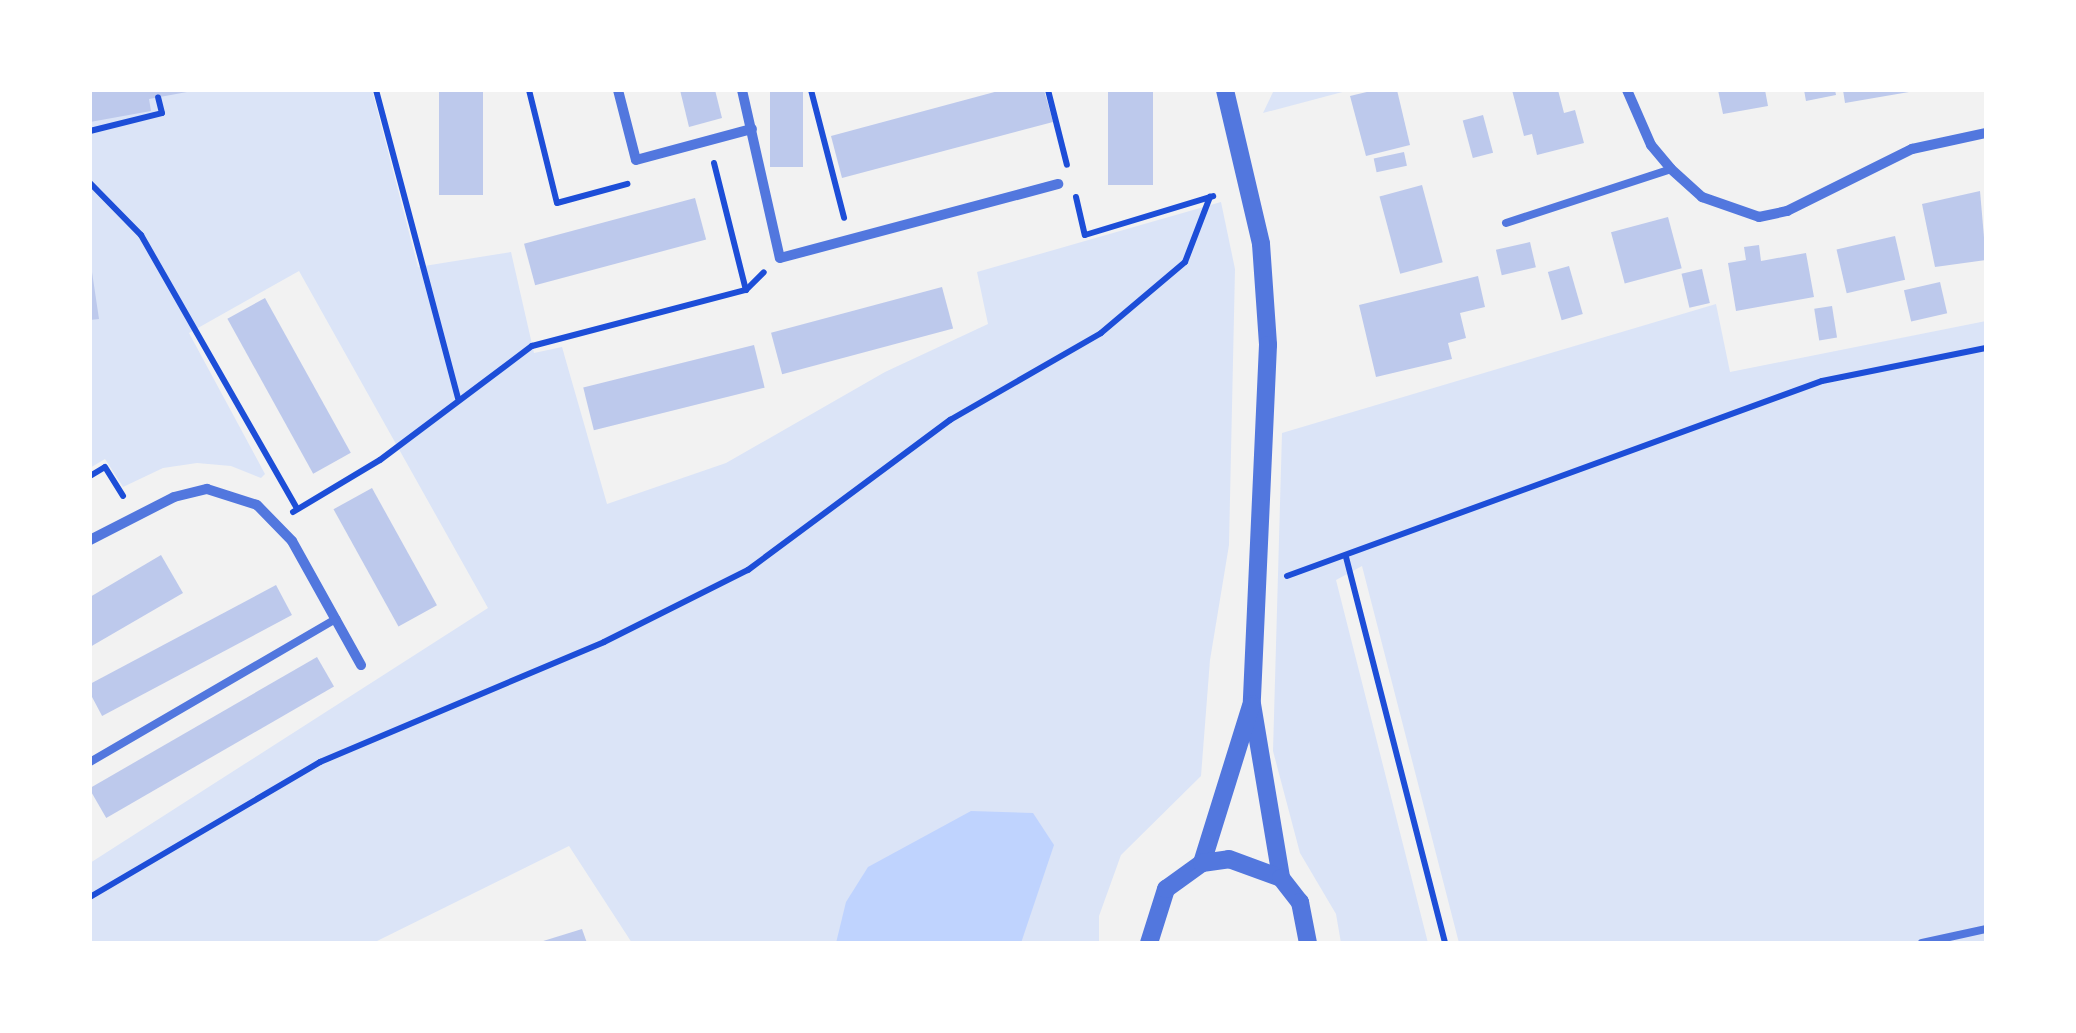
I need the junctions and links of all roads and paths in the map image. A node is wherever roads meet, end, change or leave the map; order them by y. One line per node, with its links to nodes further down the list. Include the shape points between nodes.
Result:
1 (376, 90): 19 (path)
2 (618, 90): 9 (street, via 636,160)
3 (742, 90): 9 (street)
4 (811, 90): 16 (path)
5 (1048, 90): 33 (path, via 1086,235 1210,197 1185,262 1101,333 950,420 748,570 604,642 320,762)
6 (1224, 90): 26 (street, via 1261,244 1268,345)
7 (1627, 90): 12 (street, via 1651,145)
8 (158, 97): 10 (path, via 162,113)
9 (752, 129): 17 (street)
10 (90, 131)
11 (1986, 133): 12 (street, via 1912,150 1760,218 1702,197)
12 (1671, 169): 15 (lane)
13 (90, 182): 21 (path, via 141,234)
14 (1058, 184): 16 (street)
15 (1506, 223)
16 (850, 239): 17 (street)
17 (780, 258): 19 (path, via 746,290 532,346)
18 (1986, 348): 25 (path, via 1822,381)
19 (458, 398): 21 (path, via 380,460)
20 (90, 476): 22 (path, via 105,467)
21 (298, 509): 23 (path)
22 (134, 514): 23 (street, via 207,489 257,505); 24 (street)
23 (277, 521): 27 (street)
24 (90, 540)
25 (1346, 557): 26 (path); 37 (path)
26 (1257, 586): 29 (street)
27 (336, 619): 28 (street); 30 (lane)
28 (361, 666)
29 (1252, 704): 31 (street); 32 (street)
30 (90, 762)
31 (1202, 864): 32 (street, via 1257,864); 35 (street, via 1166,889)
32 (1280, 878): 36 (street, via 1300,902)
33 (90, 897)
34 (1986, 929): 38 (lane)
35 (1148, 943)
36 (1308, 943)
37 (1445, 943)
38 (1922, 943)

